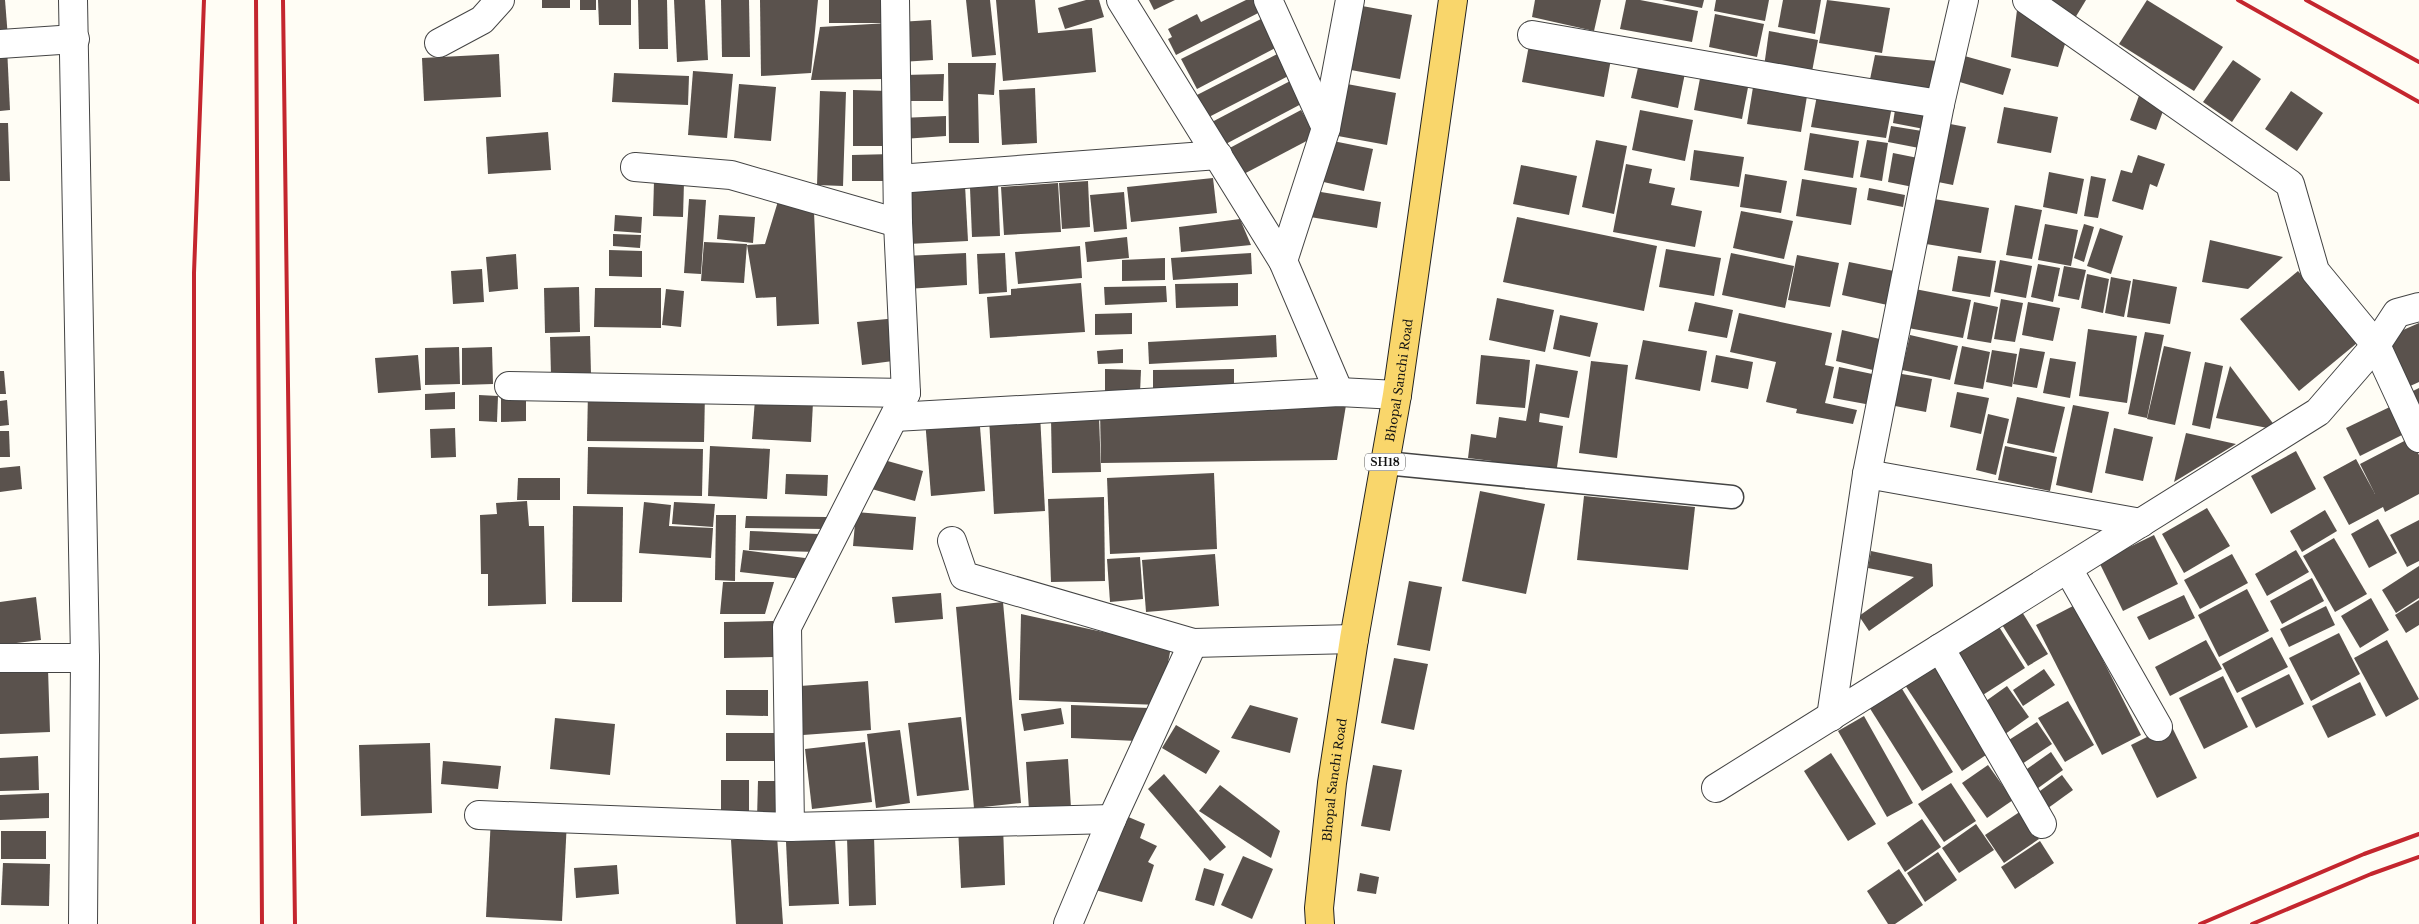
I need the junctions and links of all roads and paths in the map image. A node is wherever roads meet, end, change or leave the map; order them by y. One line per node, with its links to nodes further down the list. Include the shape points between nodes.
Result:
1 (73, 0): 11 (street)
2 (500, 0): 12 (street, via 482,20)
3 (895, 0): 18 (street)
4 (1120, 0): 16 (street)
5 (1268, 0): 15 (street)
6 (1350, 0): 15 (street)
7 (1454, 0): 25 (main road, Bhopal Sanchi Road / SH18)
8 (1964, 0): 14 (street)
9 (2027, 0): 22 (street, via 2290,184 2315,271)
10 (1532, 34): 14 (street, via 1808,84)
11 (74, 39): 13 (street); 38 (street)
12 (439, 43)
13 (0, 44)
14 (1940, 104): 29 (street)
15 (1326, 128): 20 (street)
16 (1218, 155): 18 (street); 20 (street)
17 (635, 167): 19 (street, via 731,175)
18 (898, 179): 19 (street)
19 (898, 223): 26 (street)
20 (1283, 261): 24 (street)
21 (2419, 307): 22 (street, via 2398,313)
22 (2376, 345): 27 (street); 31 (street, via 2318,412)
23 (510, 386): 26 (street)
24 (1340, 392): 25 (street); 26 (street)
25 (1397, 395): 28 (main road, Bhopal Sanchi Road / SH18)
26 (900, 405): 45 (street, via 787,627)
27 (2419, 438)
28 (1385, 463): 30 (lane); 34 (main road, Bhopal Sanchi Road / SH18)
29 (1868, 474): 31 (street); 39 (street)
30 (1732, 497)
31 (2141, 523): 33 (street)
32 (952, 541): 35 (street, via 964,576)
33 (2068, 569): 36 (street); 40 (street)
34 (1354, 639): 35 (street); 46 (main road, Bhopal Sanchi Road / SH18, via 1332,783)
35 (1193, 643): 43 (street)
36 (1940, 648): 39 (street); 44 (street)
37 (0, 658): 38 (street)
38 (86, 658): 47 (street)
39 (1831, 717): 41 (street)
40 (2158, 728)
41 (1716, 788)
42 (479, 815): 45 (street)
43 (1112, 818): 45 (street); 48 (street)
44 (2042, 824)
45 (790, 827)
46 (1324, 919)
47 (83, 924)
48 (1068, 924)

